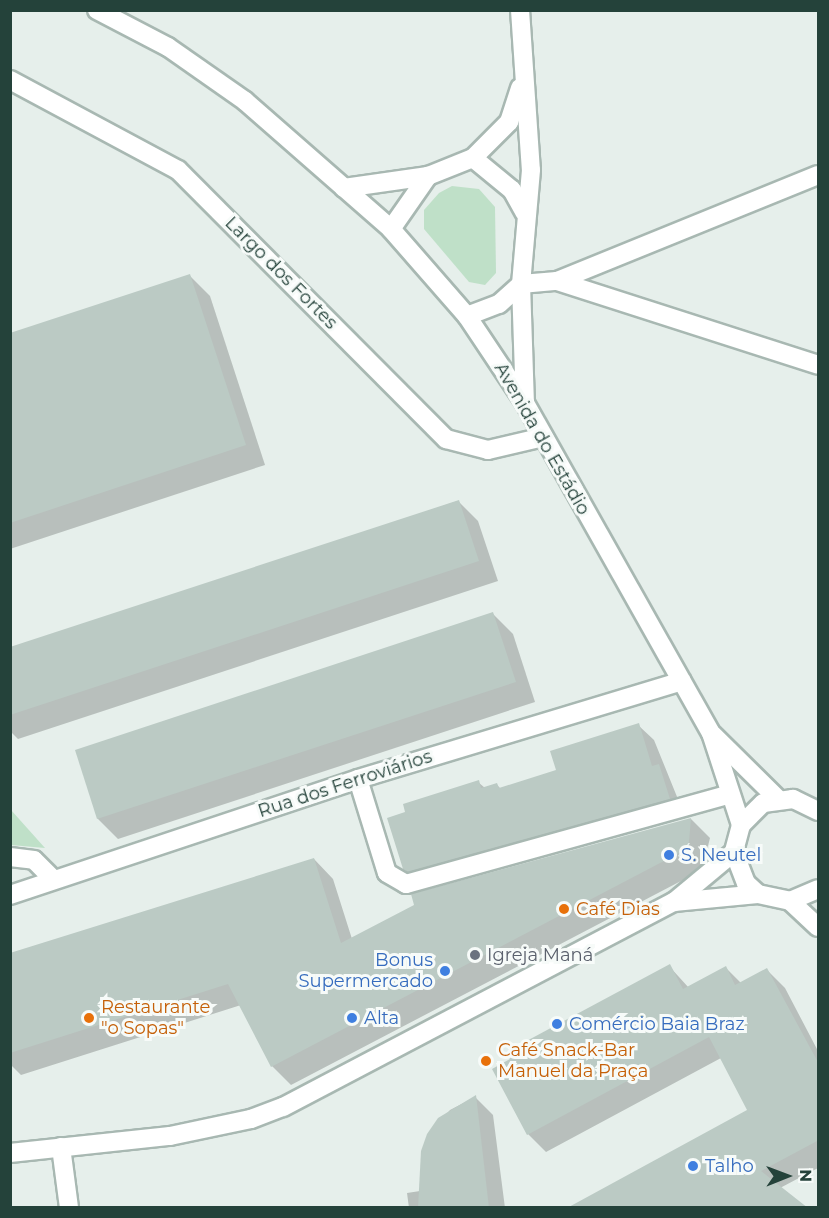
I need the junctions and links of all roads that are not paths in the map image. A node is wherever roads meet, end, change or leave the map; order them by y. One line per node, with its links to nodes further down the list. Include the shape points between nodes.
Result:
1 (97, 10): 8 (street, Avenida do Estádio, via 168,47 222,82)
2 (520, 10): 3 (street)
3 (523, 78): 5 (street, via 509,122); 9 (street, via 531,170)
4 (10, 80): 16 (street, Largo dos Fortes, via 178,170 446,439 488,450)
5 (473, 158): 7 (street); 9 (street, via 512,190)
6 (819, 175): 11 (street)
7 (428, 176): 8 (street); 10 (street)
8 (344, 188): 10 (street, Avenida do Estádio)
9 (525, 213): 12 (street)
10 (391, 229): 13 (street, Avenida do Estádio)
11 (557, 281): 12 (street); 14 (street)
12 (521, 284): 13 (street, via 499,304); 15 (street)
13 (467, 316): 15 (street, Avenida do Estádio)
14 (819, 365)
15 (525, 403): 16 (street, Avenida do Estádio)
16 (544, 437): 17 (street, Avenida do Estádio)
17 (682, 681): 18 (street, Avenida do Estádio); 19 (street, Rua dos Ferroviários)
18 (711, 733): 20 (street, Avenida do Estádio); 21 (street, Avenida do Estádio)
19 (358, 779): 20 (street, via 387,873 406,884); 26 (street, Rua dos Ferroviários)
20 (730, 794): 23 (street, Avenida do Estádio)
21 (778, 798): 22 (street, via 807,803); 23 (street, via 750,812)
22 (819, 810)
23 (741, 825): 24 (street)
24 (734, 852): 28 (street, via 746,883); 31 (street)
25 (10, 857): 26 (street, via 34,860)
26 (53, 879): 29 (street, Rua dos Ferroviários)
27 (819, 889): 30 (street)
28 (758, 894): 30 (street); 31 (street)
29 (10, 895)
30 (790, 901): 32 (street)
31 (674, 902): 33 (street, via 283,1107 210,1129)
32 (819, 927)
33 (61, 1147): 34 (street); 35 (street)
34 (10, 1154)
35 (69, 1208)

